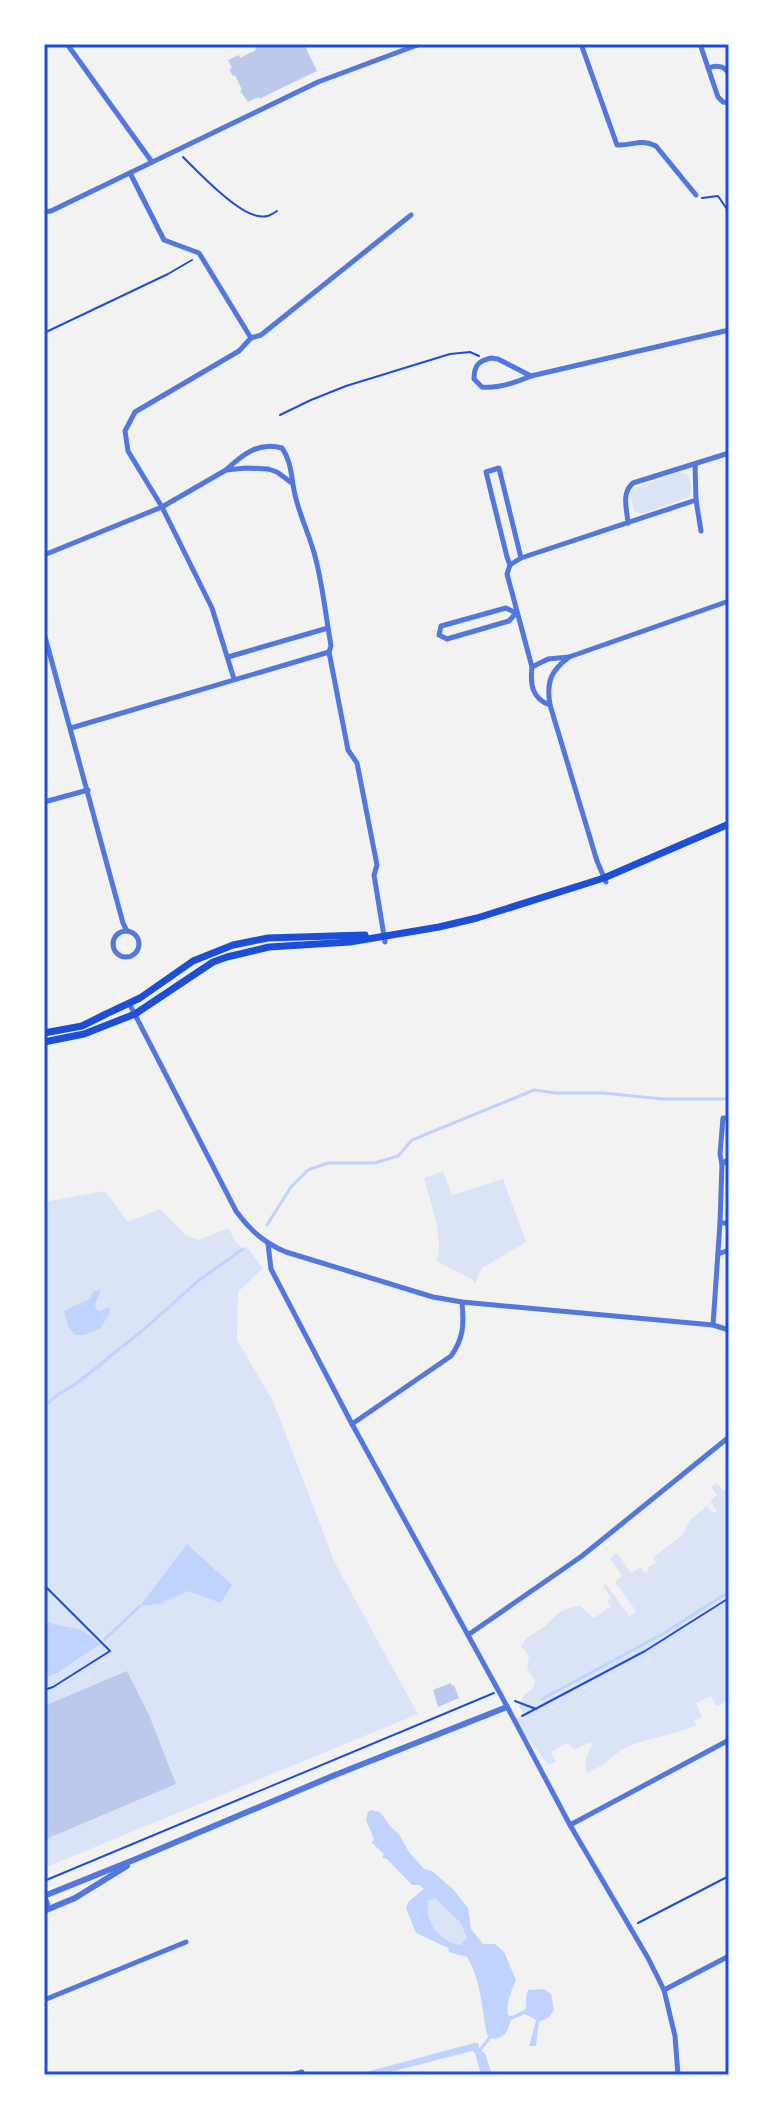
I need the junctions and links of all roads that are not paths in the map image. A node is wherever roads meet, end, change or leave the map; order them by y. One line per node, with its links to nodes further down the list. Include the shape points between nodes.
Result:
1 (67, 44): 8 (street)
2 (420, 44): 8 (street, via 318,82)
3 (581, 44): 10 (street, via 617,145 647,141 656,146)
4 (700, 44): 5 (street)
5 (708, 68): 6 (street, via 723,67); 7 (street, via 718,97)
6 (729, 75)
7 (729, 103)
8 (152, 162): 9 (street)
9 (130, 173): 11 (street); 14 (street, via 164,240 199,253)
10 (696, 195)
11 (44, 212)
12 (411, 215): 14 (street)
13 (729, 330): 15 (street)
14 (251, 338): 21 (street, via 239,351 135,412 125,431 128,451)
15 (531, 376): 15 (street, via 489,388 474,379 474,368 498,359)
16 (729, 453): 17 (street)
17 (695, 464): 20 (street); 22 (street, via 627,488)
18 (226, 470): 19 (street, via 268,469); 19 (street, via 257,447 276,446 287,456); 21 (street)
19 (293, 484): 29 (street, via 315,555)
20 (696, 500): 22 (street); 23 (street)
21 (162, 507): 24 (street); 32 (street, via 212,608)
22 (628, 523): 25 (street)
23 (701, 531)
24 (44, 555)
25 (521, 558): 26 (street); 26 (street, via 499,468 486,472)
26 (510, 565): 28 (street, via 507,574)
27 (729, 601): 33 (street)
28 (516, 613): 28 (street, via 506,608 441,626 439,635 459,636 509,621); 34 (street)
29 (328, 628): 31 (street); 32 (street)
30 (44, 633): 37 (street)
31 (329, 652): 35 (street); 44 (street, via 377,865)
32 (228, 657): 35 (street)
33 (569, 657): 34 (street); 36 (street, via 551,675)
34 (532, 667): 36 (street, via 534,694)
35 (234, 679): 37 (street)
36 (550, 705): 41 (street)
37 (71, 728): 38 (street)
38 (88, 790): 39 (street); 42 (street)
39 (44, 802)
40 (729, 824): 41 (main road)
41 (605, 880): 44 (main road)
42 (124, 932): 42 (street, via 113,946 128,957 139,945 137,937)
43 (350, 938): 44 (main road); 45 (main road, via 268,938 233,945 186,965); 46 (main road, via 227,957)
44 (384, 939)
45 (129, 1003): 46 (street); 47 (main road, via 82,1026)
46 (135, 1014): 48 (main road, via 84,1034); 54 (street, via 236,1211)
47 (44, 1033)
48 (44, 1042)
49 (729, 1118): 51 (street, via 723,1118)
50 (729, 1159): 51 (street)
51 (722, 1164): 52 (street)
52 (720, 1223): 53 (street); 56 (street)
53 (729, 1223)
54 (268, 1244): 57 (street); 60 (street, via 271,1269)
55 (729, 1250): 56 (street)
56 (718, 1254): 58 (street)
57 (462, 1302): 58 (street); 60 (street, via 464,1323 451,1356)
58 (713, 1325): 59 (street)
59 (729, 1330)
60 (352, 1424): 62 (street)
61 (729, 1437): 62 (street, via 582,1556)
62 (468, 1635): 63 (street)
63 (507, 1707): 65 (street); 66 (street)
64 (729, 1740): 65 (street)
65 (570, 1825): 71 (street)
66 (136, 1859): 67 (street); 68 (street, via 75,1898)
67 (44, 1896): 68 (street)
68 (44, 1908)
69 (186, 1942): 72 (street)
70 (729, 1956): 71 (street)
71 (664, 1990): 75 (street)
72 (44, 2000)
73 (302, 2072): 74 (street)
74 (291, 2075)
75 (678, 2075)

